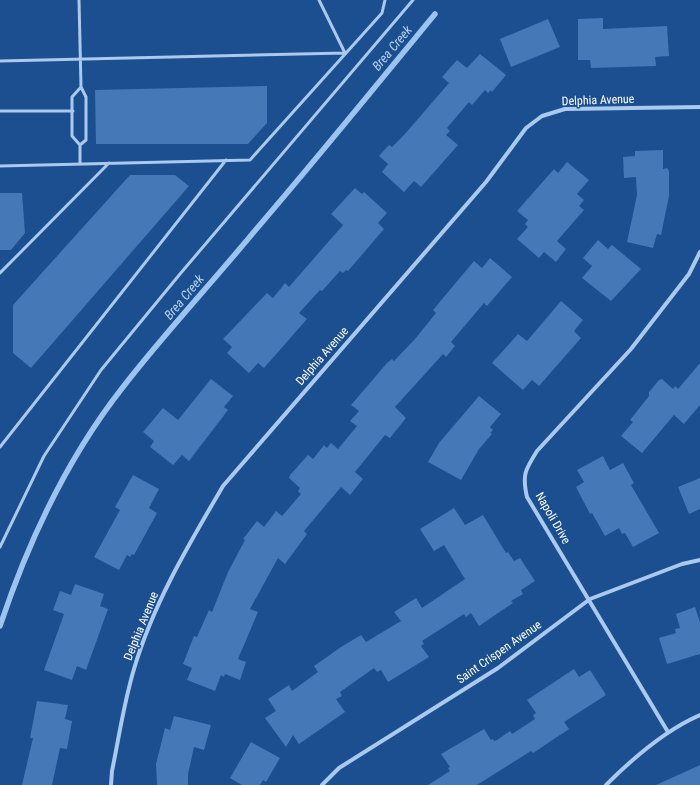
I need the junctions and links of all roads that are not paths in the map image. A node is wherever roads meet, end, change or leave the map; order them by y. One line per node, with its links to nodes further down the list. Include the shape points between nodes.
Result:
1 (79, 0): 6 (lane)
2 (319, 0): 5 (lane)
3 (385, 0): 5 (lane, via 382,12)
4 (413, 0): 20 (lane, via 101,370 44,456)
5 (345, 53): 6 (lane); 13 (lane, via 250,160)
6 (80, 60): 7 (lane); 8 (lane)
7 (0, 61)
8 (82, 87): 11 (lane, via 72,97); 12 (lane, via 86,97 86,140)
9 (700, 107): 25 (street, Delphia Avenue, via 565,109 542,116 526,128 481,188 223,486 190,541 154,614 134,670)
10 (0, 111): 11 (lane)
11 (73, 111): 12 (lane, via 72,136)
12 (80, 145): 15 (lane)
13 (226, 160): 14 (lane); 19 (lane)
14 (109, 163): 15 (lane); 18 (lane)
15 (80, 164): 16 (lane)
16 (0, 166)
17 (700, 252): 22 (street, Napoli Drive, via 689,274 631,349 537,451 528,465 524,481 527,497)
18 (0, 274)
19 (0, 447)
20 (0, 547)
21 (700, 560): 22 (street, Saint Crispen Avenue, via 682,564)
22 (590, 599): 24 (street, Napoli Drive); 26 (street, Saint Crispen Avenue, via 498,668 339,768)
23 (700, 714): 24 (street)
24 (668, 732): 27 (street)
25 (111, 785)
26 (322, 785)
27 (606, 785)

